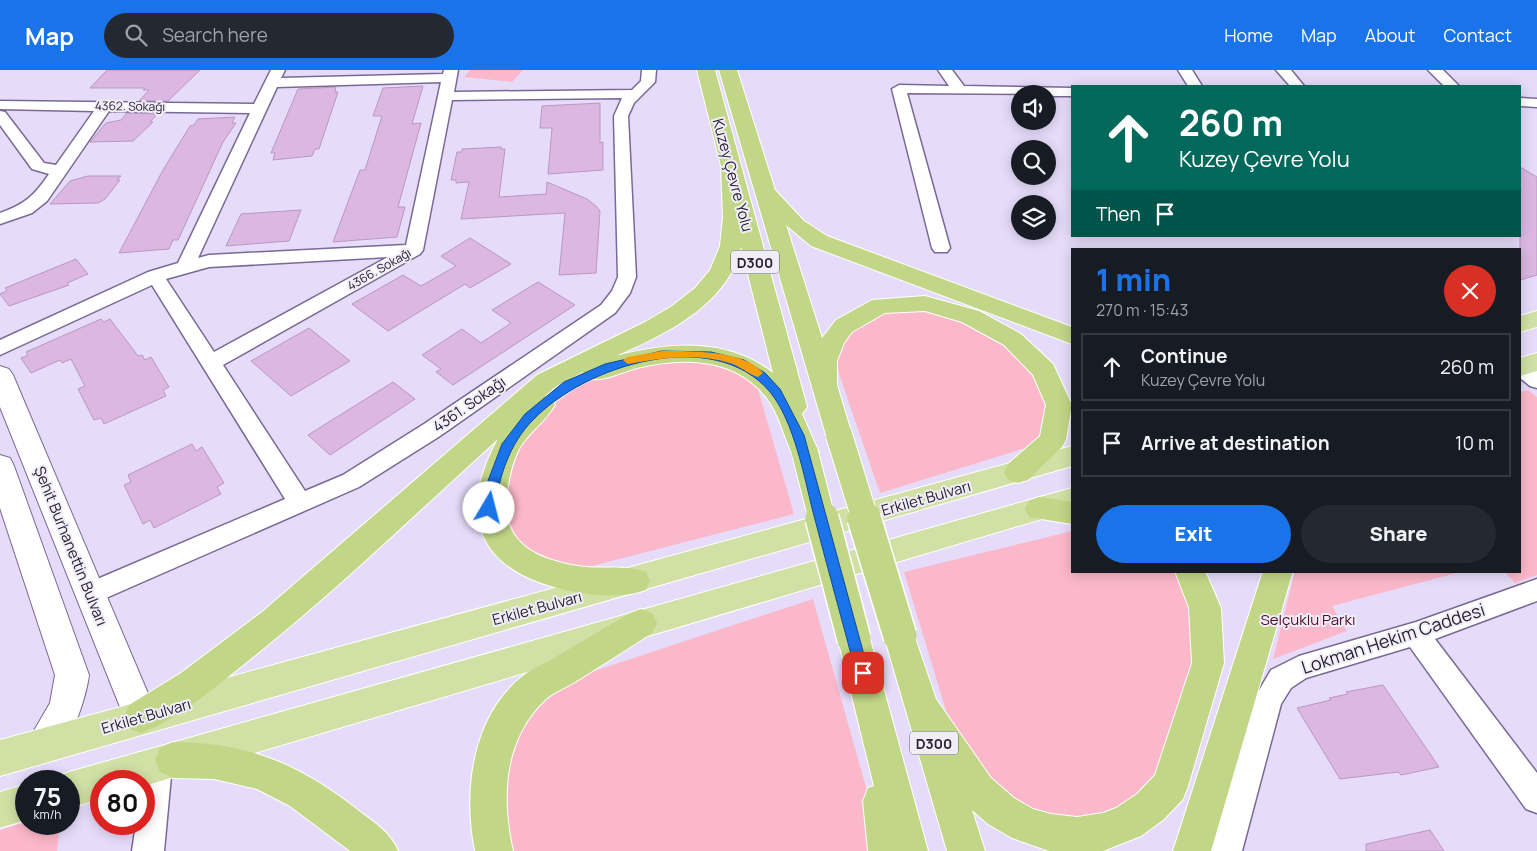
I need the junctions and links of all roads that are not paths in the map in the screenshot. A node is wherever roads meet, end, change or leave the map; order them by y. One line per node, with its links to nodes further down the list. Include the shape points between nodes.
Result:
1 (649, 70): 15 (street, 4361. Sokağı, via 648,82)
2 (706, 70): 22 (highway, Kuzey Çevre Yolu / D300)
3 (728, 70): 24 (highway, Kuzey Çevre Yolu / D300)
4 (945, 70): 13 (street)
5 (1185, 70): 10 (street)
6 (1283, 70): 11 (street)
7 (1435, 70): 12 (street)
8 (450, 74): 9 (street); 16 (street, 4366. Sokağı)
9 (275, 76): 20 (street)
10 (1194, 85)
11 (1296, 85)
12 (1451, 85)
13 (960, 90): 14 (street); 26 (street, via 899,89)
14 (1071, 92)
15 (635, 94): 16 (street); 46 (street, 4361. Sokağı, via 624,109 620,124 627,277 616,301 393,455 351,481)
16 (446, 96): 27 (street, 4366. Sokağı)
17 (1521, 102): 18 (street)
18 (1537, 103)
19 (106, 105): 20 (street, 4362. Sokağı); 21 (street, 4362. Sokağı); 23 (street)
20 (260, 108): 28 (street)
21 (1, 109): 23 (street, via 38,166)
22 (730, 167): 41 (highway, Kuzey Çevre Yolu / D300); 58 (highway, via 732,236 729,252 719,273 693,303 654,327 546,381 273,622 193,684)
23 (60, 170): 25 (street, via 34,204)
24 (764, 187): 32 (highway, via 797,225 819,241); 40 (highway, Kuzey Çevre Yolu / D300)
25 (0, 219)
26 (941, 248)
27 (414, 250): 28 (street, via 215,260); 35 (street, 4366. Sokağı)
28 (186, 265): 29 (street)
29 (155, 276): 33 (street); 35 (street)
30 (1537, 319): 31 (main road)
31 (1521, 324)
32 (1071, 336)
33 (0, 348)
34 (1537, 362): 36 (main road)
35 (210, 363): 46 (street)
36 (1521, 367)
37 (1521, 368): 39 (street)
38 (0, 375): 53 (street, Şehit Burhanettin Bulvarı)
39 (1537, 381)
40 (824, 385): 43 (highway, via 823,363 830,343 844,326 862,314 885,306 923,304 945,307 978,319 1004,333 1032,356 1058,393 1059,422 1052,441 1038,458); 57 (highway, Kuzey Çevre Yolu / D300, bridge)
41 (805, 453): 51 (highway, via 790,417 769,383 752,369 726,358 677,354 634,359 595,372 555,394 517,430 500,460 489,508 494,529 515,557 540,570 573,580); 56 (highway, D300, bridge)
42 (1071, 456): 43 (main road, Erkilet Bulvarı)
43 (1018, 472): 51 (main road, Erkilet Bulvarı)
44 (3, 483): 59 (street, via 72,675 66,707)
45 (1071, 499): 47 (main road)
46 (300, 502): 53 (street, 4361. Sokağı)
47 (1039, 509): 48 (highway); 54 (main road)
48 (1071, 513)
49 (1191, 573): 57 (highway, via 1205,608 1208,663 1170,786 1159,803 1130,828 1112,836 1078,842 1049,838 1030,831 976,790)
50 (1277, 573): 72 (highway)
51 (635, 581): 58 (main road, Erkilet Bulvarı)
52 (1537, 590): 55 (street, Lokman Hekim Caddesi)
53 (90, 594): 58 (street, Şehit Burhanettin Bulvarı)
54 (642, 623): 61 (main road); 68 (highway, via 531,690 509,720 498,742 489,776 488,819)
55 (1416, 634): 63 (street); 73 (street, Lokman Hekim Caddesi, via 1299,668 1281,679 1268,698)
56 (871, 708): 69 (highway); 70 (highway, D300)
57 (923, 709): 71 (highway, D300)
58 (141, 717): 59 (main road, Erkilet Bulvarı)
59 (43, 746): 60 (main road, Erkilet Bulvarı)
60 (0, 758)
61 (165, 762): 62 (main road); 66 (street); 67 (highway, via 216,761 280,780 330,810)
62 (80, 787)
63 (1537, 798)
64 (15, 805): 65 (main road)
65 (0, 810)
66 (148, 851)
67 (379, 851)
68 (494, 851)
69 (887, 851)
70 (909, 851)
71 (966, 851)
72 (1192, 851)
73 (1226, 851)

